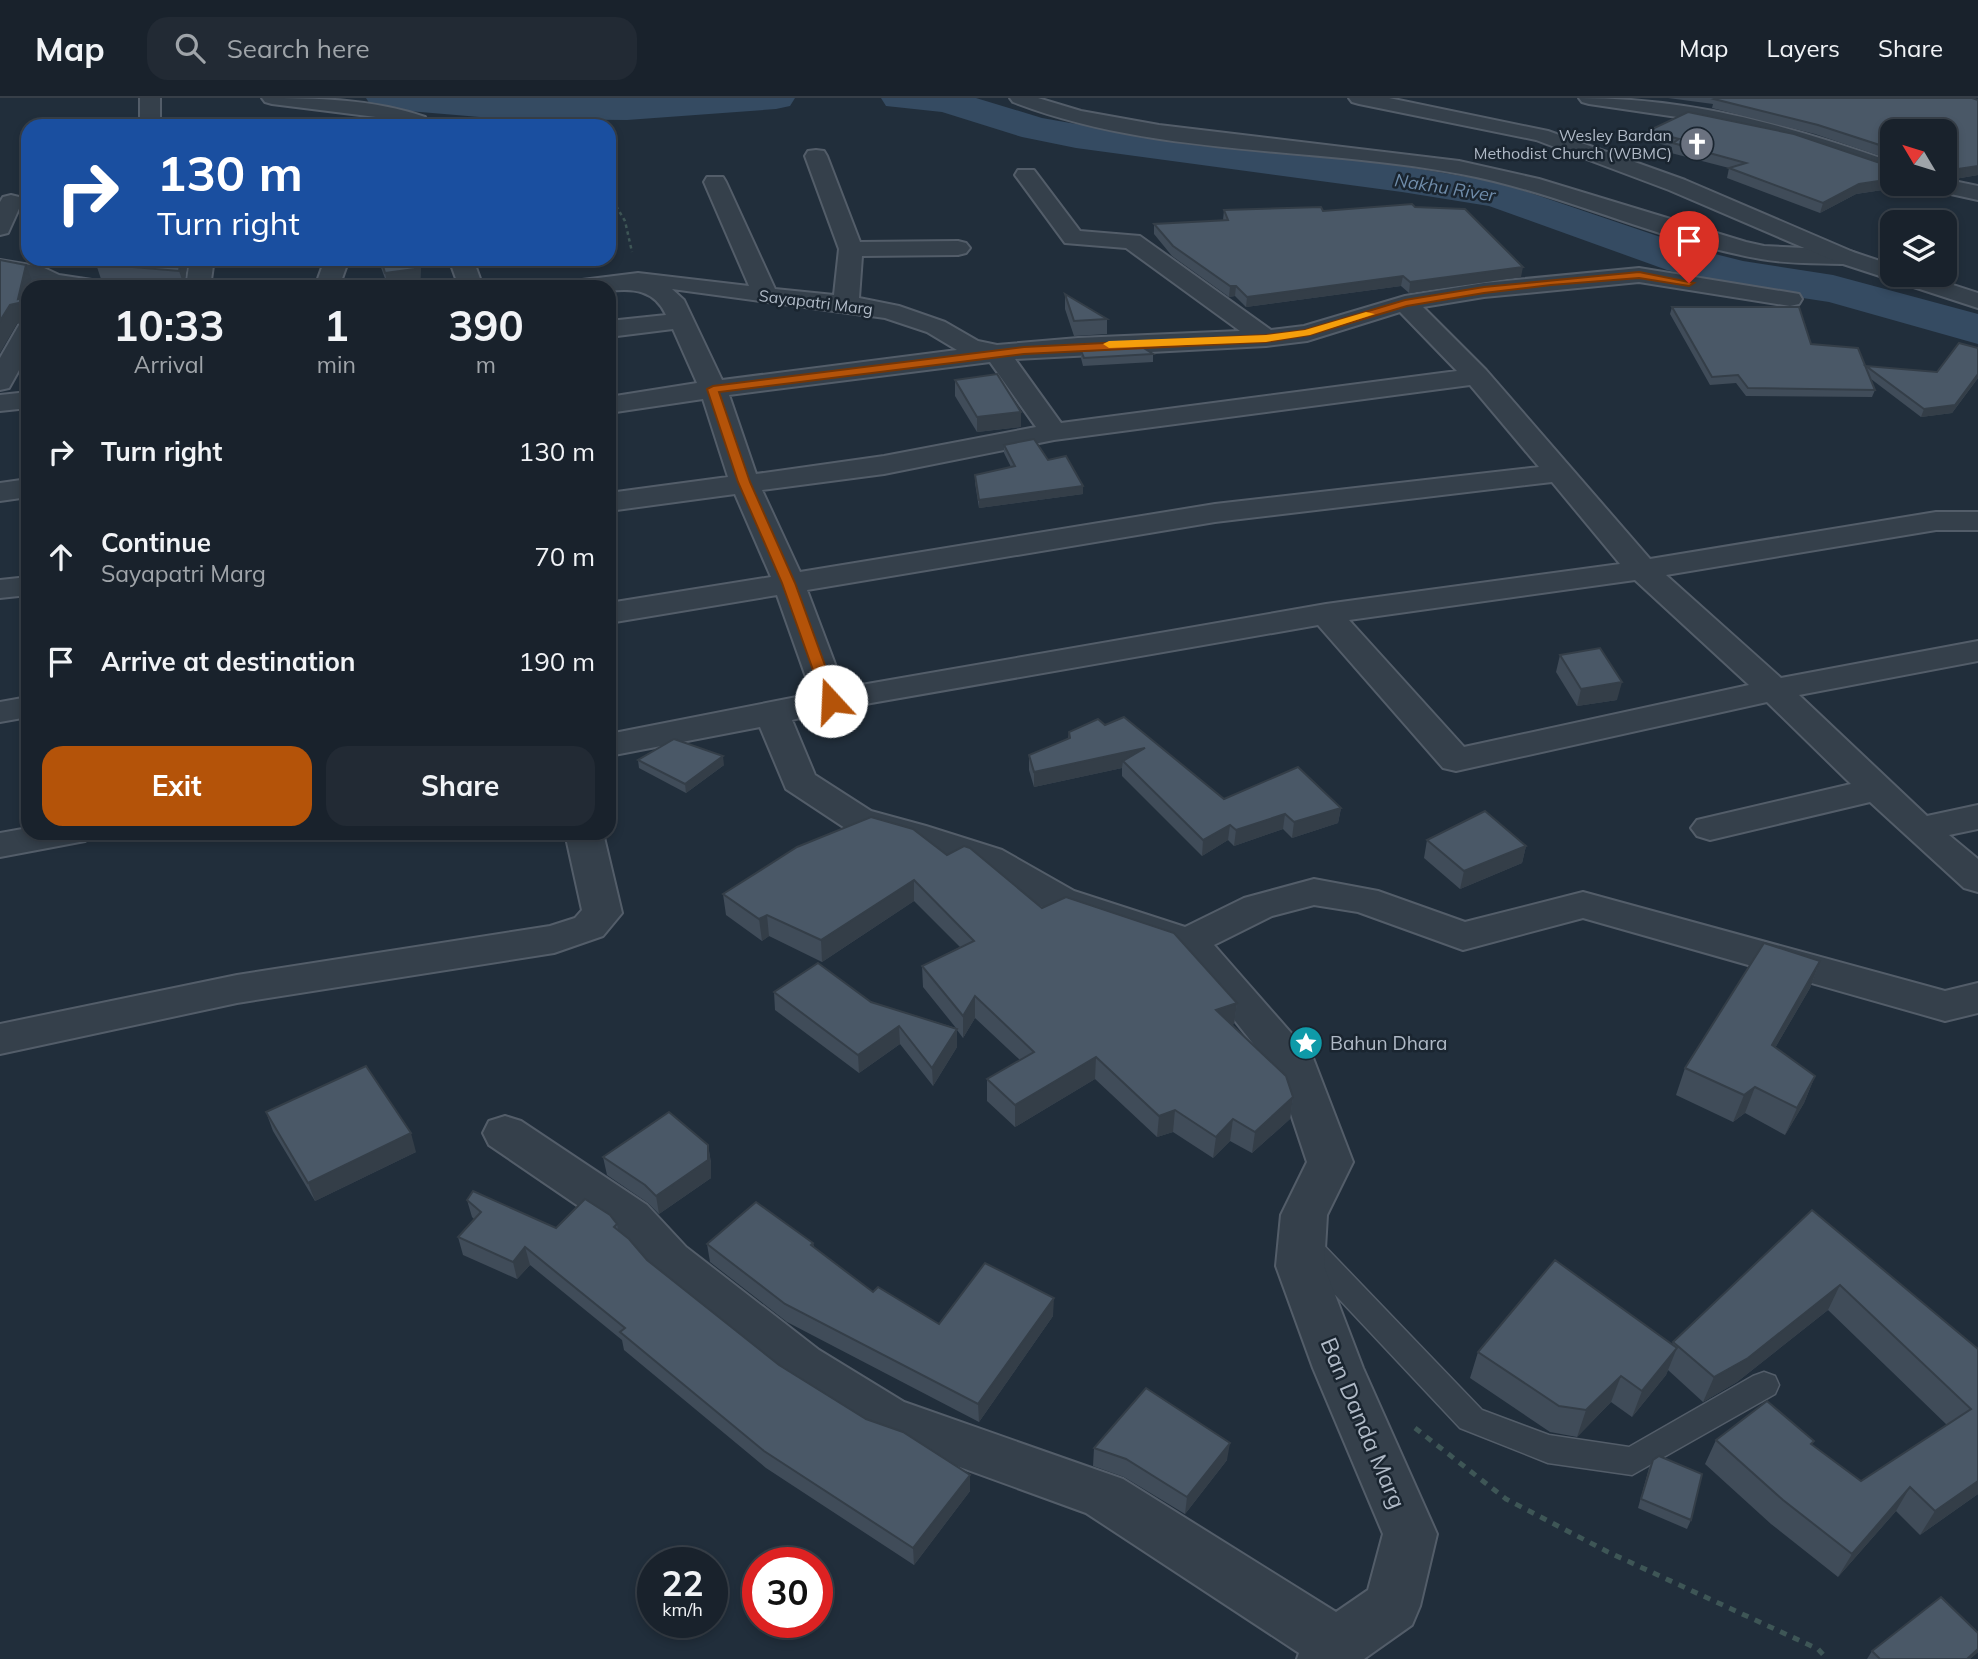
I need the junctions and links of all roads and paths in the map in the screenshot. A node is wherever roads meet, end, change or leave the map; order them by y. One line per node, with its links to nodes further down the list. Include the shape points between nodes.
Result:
1 (150, 98): 6 (street)
2 (272, 98): 7 (street)
3 (1020, 98): 19 (street, via 1055,113 1104,124 1509,177 1744,249)
4 (1359, 98): 19 (street, via 1541,135 1676,185)
5 (1589, 98): 9 (street, via 1732,120)
6 (150, 119)
7 (412, 119)
8 (816, 156): 18 (street)
9 (1880, 165)
10 (1026, 175): 36 (street, via 1073,238 1132,241)
11 (715, 182): 27 (street)
12 (1957, 188): 13 (street)
13 (1978, 193)
14 (10, 202): 16 (street)
15 (616, 202): 24 (path, via 626,222)
16 (0, 228)
17 (958, 248): 18 (street)
18 (850, 249): 30 (street)
19 (1845, 257): 21 (street)
20 (0, 267): 23 (street)
21 (1880, 269)
22 (98, 275): 23 (street)
23 (36, 279)
24 (638, 280): 25 (street, Sayapatri Marg); 27 (street, Sayapatri Marg); 32 (street, via 672,300)
25 (616, 283)
26 (1935, 287): 29 (street)
27 (766, 296): 30 (street, Sayapatri Marg)
28 (1790, 299): 31 (street, Sayapatri Marg, via 1639,275 1484,290)
29 (1978, 301)
30 (846, 303): 38 (street, Sayapatri Marg, via 890,311 936,327 970,347)
31 (1405, 303): 36 (street, Sayapatri Marg, via 1307,333); 39 (street)
32 (680, 321): 33 (street); 41 (street)
33 (616, 328)
34 (21, 330): 35 (street)
35 (0, 335)
36 (1266, 338): 38 (street, Sayapatri Marg)
37 (21, 342): 40 (street)
38 (997, 353): 41 (street); 45 (street)
39 (1477, 376): 45 (street); 46 (street)
40 (0, 382)
41 (713, 389): 44 (street); 47 (street)
42 (21, 401): 43 (street)
43 (0, 403)
44 (616, 404)
45 (1054, 432): 47 (street, via 884,465)
46 (1559, 473): 52 (street); 53 (street, via 1216,513)
47 (744, 482): 50 (street); 53 (street)
48 (21, 489): 49 (street)
49 (0, 492)
50 (616, 501)
51 (1978, 521): 52 (street, via 1937,522)
52 (1642, 570): 57 (street); 59 (street)
53 (789, 583): 56 (street); 60 (street)
54 (21, 587): 55 (street)
55 (0, 589)
56 (616, 612)
57 (1326, 614): 59 (street, via 1457,760); 60 (street)
58 (1978, 651): 59 (street)
59 (1774, 690): 65 (street)
60 (831, 701): 63 (street)
61 (21, 708): 62 (street)
62 (0, 712)
63 (772, 714): 64 (street); 73 (street, via 799,781 858,820 989,859 1060,900)
64 (616, 744)
65 (1878, 789): 67 (street); 68 (street)
66 (1978, 817): 68 (street)
67 (1710, 828)
68 (1919, 829): 72 (street)
69 (30, 840): 71 (street)
70 (586, 840): 75 (street, via 602,913 589,927 554,939 237,989)
71 (0, 845)
72 (1978, 879)
73 (1188, 942): 74 (street, via 1258,907 1314,892 1364,900 1463,936 1583,905 1945,1006); 77 (street, Ban Danda Marg, via 1298,1069 1330,1162 1304,1215)
74 (1978, 998)
75 (0, 1039)
76 (505, 1133): 80 (street, via 631,1219 669,1261 801,1365 887,1418 1104,1496)
77 (1301, 1240): 78 (lane, via 1471,1419 1548,1449 1632,1461); 80 (street, Ban Danda Marg, via 1304,1279 1409,1534 1392,1606)
78 (1764, 1385)
79 (1411, 1426): 81 (path, via 1506,1499 1608,1552 1818,1649)
80 (1331, 1652)
81 (1827, 1659)

